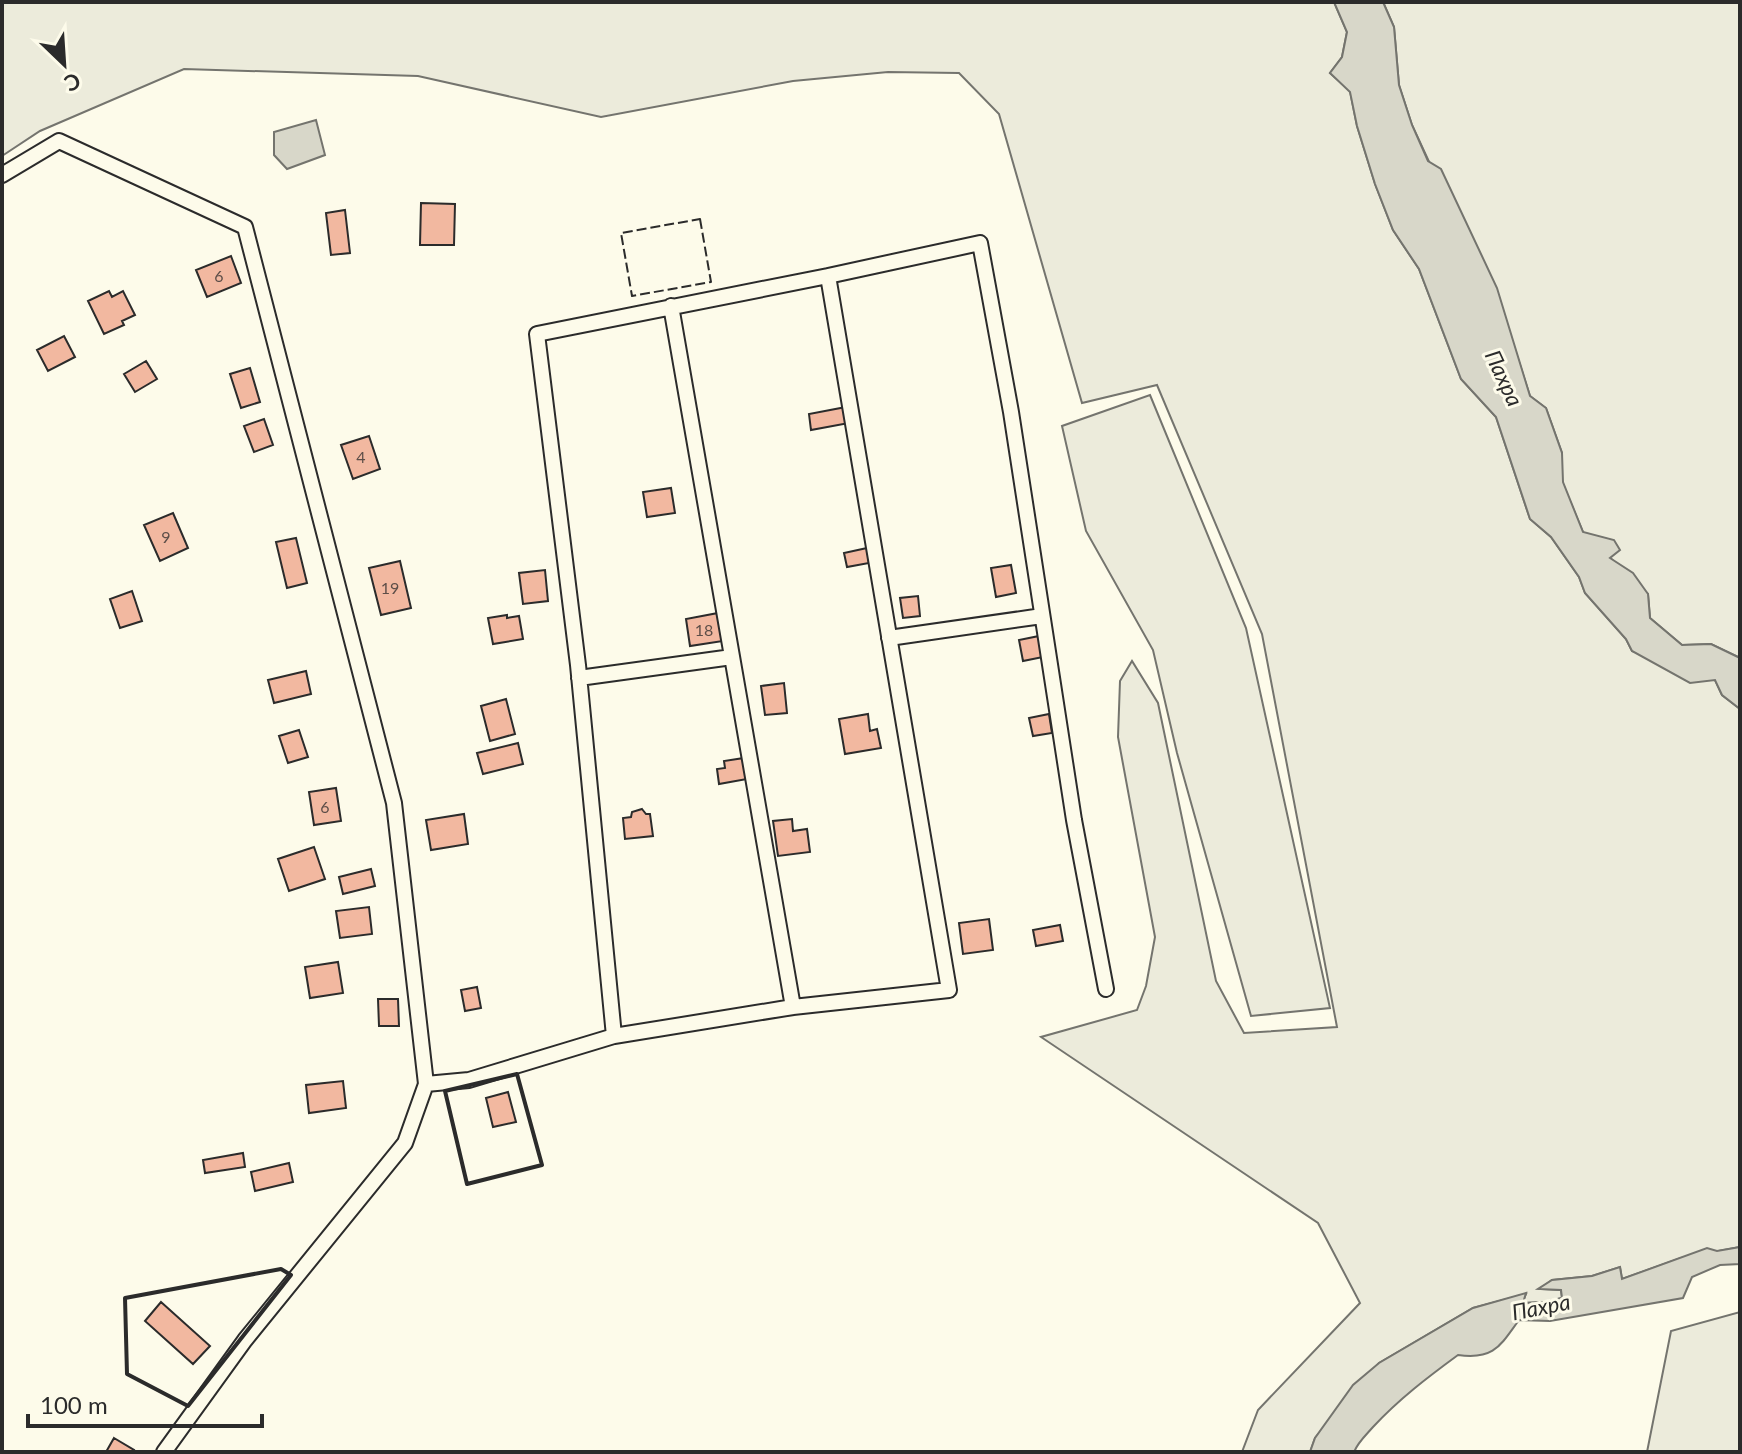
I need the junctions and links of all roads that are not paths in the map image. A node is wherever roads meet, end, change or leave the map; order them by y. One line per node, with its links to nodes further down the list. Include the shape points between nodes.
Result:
1 (2, 175): 11 (street, via 59,141 245,227 394,803)
2 (828, 276): 3 (street); 4 (street, via 980,243); 5 (street)
3 (671, 306): 6 (street); 7 (street, via 537,334)
4 (1042, 616): 5 (street); 8 (street)
5 (889, 638): 9 (street, via 949,990)
6 (732, 657): 7 (street); 9 (street)
7 (579, 678): 10 (street)
8 (1106, 989)
9 (793, 1007): 10 (street)
10 (614, 1036): 11 (street, via 469,1080)
11 (426, 1084): 12 (street, via 405,1143 245,1340)
12 (164, 1452)

